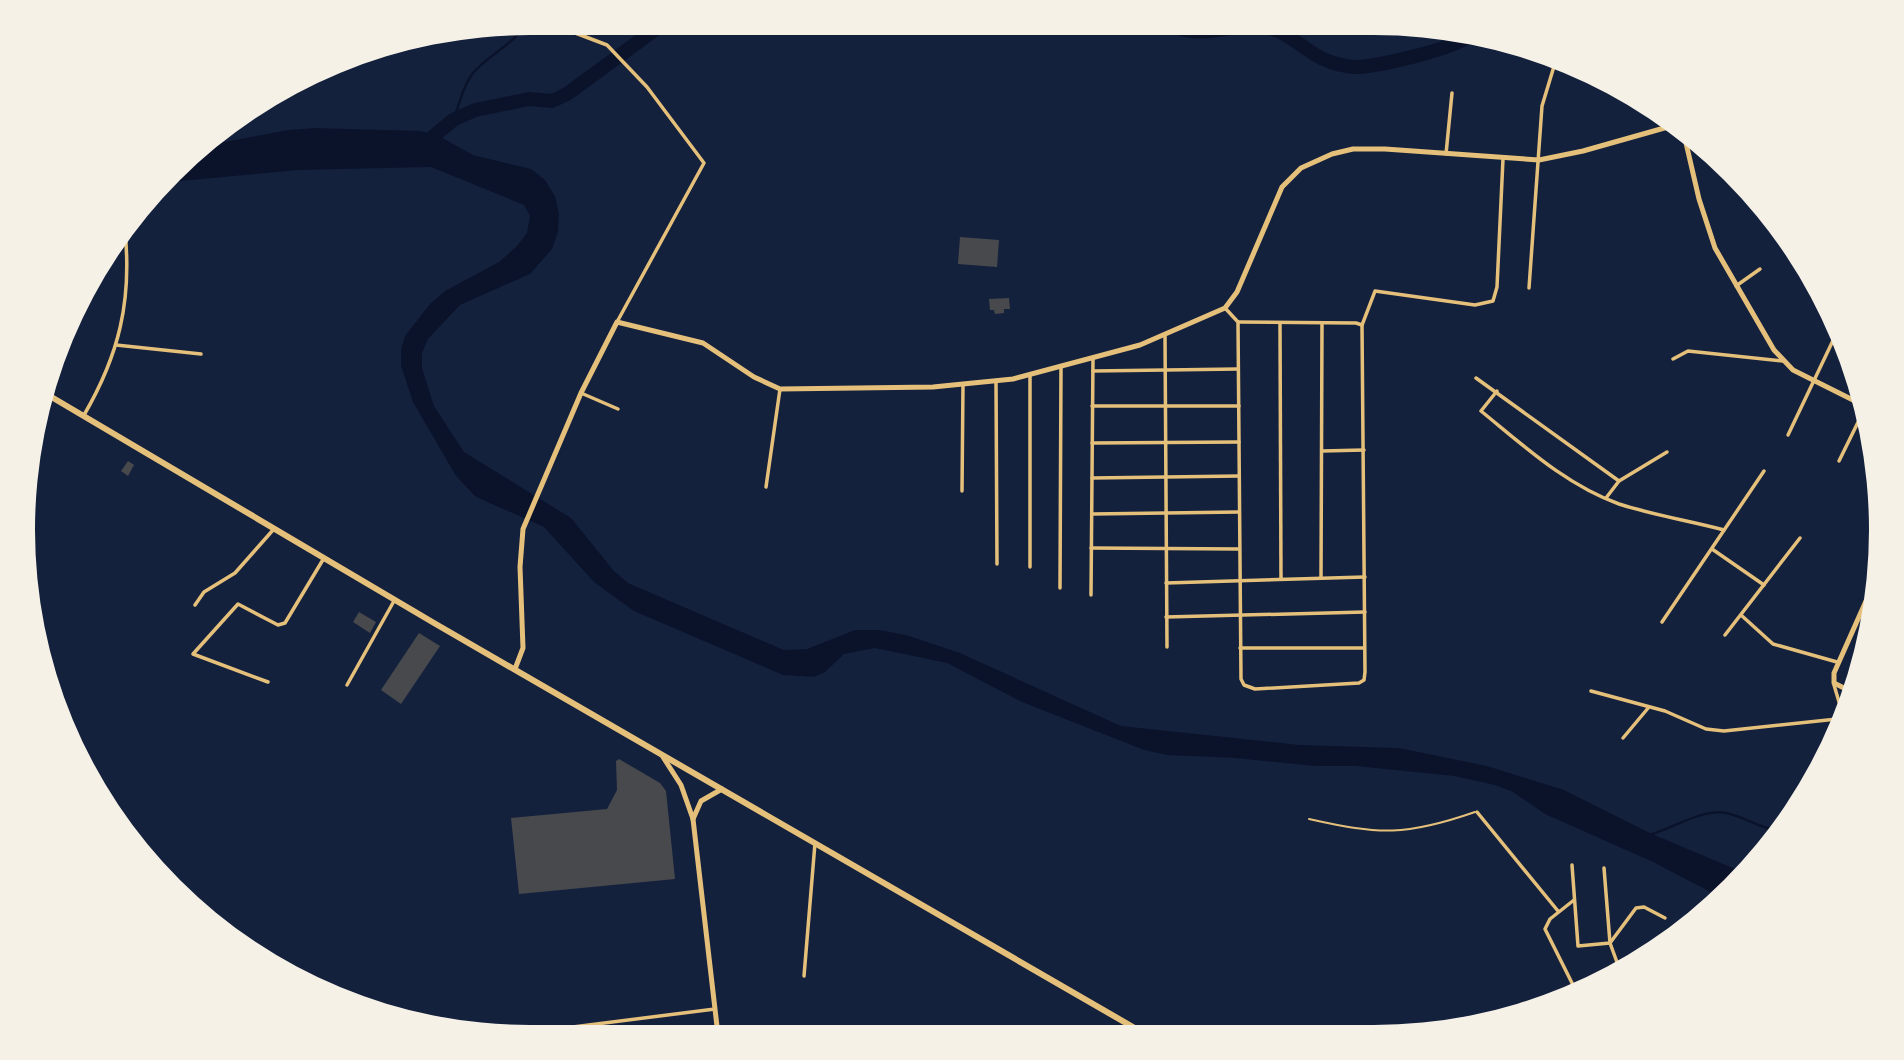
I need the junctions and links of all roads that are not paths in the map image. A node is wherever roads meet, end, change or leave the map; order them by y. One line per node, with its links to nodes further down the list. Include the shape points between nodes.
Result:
1 (581, 35): 14 (street, via 607,45 631,69 704,163)
2 (1553, 69): 8 (street, via 1544,93)
3 (1452, 93): 6 (street)
4 (1663, 128): 8 (street)
5 (1688, 148): 11 (street, via 1710,234)
6 (1446, 154): 7 (street); 13 (street, via 1353,149 1300,169 1282,187 1237,292)
7 (1503, 159): 8 (street); 18 (street, via 1493,300 1475,305 1375,292)
8 (1539, 160): 12 (street)
9 (126, 244): 21 (street, via 128,285)
10 (1760, 269): 11 (street)
11 (1737, 286): 25 (street)
12 (1529, 288)
13 (1225, 308): 15 (street); 19 (street)
14 (617, 322): 35 (street, via 703,343); 37 (street)
15 (1238, 322): 16 (street); 27 (street)
16 (1280, 323): 17 (street); 77 (street)
17 (1322, 323): 18 (street); 51 (street)
18 (1362, 326): 50 (street)
19 (1165, 335): 23 (street); 28 (street)
20 (1832, 343): 32 (street)
21 (116, 345): 22 (street); 44 (street)
22 (201, 354)
23 (1093, 359): 26 (street); 29 (street)
24 (1674, 359): 25 (street, via 1688,351)
25 (1783, 361): 32 (street)
26 (1061, 367): 30 (street); 81 (street)
27 (1238, 369): 28 (street); 42 (street)
28 (1165, 370): 29 (street); 41 (street)
29 (1093, 371): 40 (street)
30 (1030, 375): 33 (street); 74 (street)
31 (1476, 378): 36 (street)
32 (1813, 380): 39 (street); 46 (street)
33 (996, 382): 34 (street); 73 (street)
34 (963, 385): 35 (street); 60 (street)
35 (780, 389): 59 (street)
36 (1497, 391): 58 (street); 61 (street, via 1481,411 1545,463)
37 (581, 393): 43 (street); 96 (street, via 526,520 520,551 523,648)
38 (53, 397): 44 (highway)
39 (1851, 400)
40 (1093, 406): 41 (street); 49 (street)
41 (1165, 406): 42 (street); 47 (street)
42 (1238, 406): 48 (street)
43 (618, 409)
44 (84, 415): 65 (highway)
45 (1857, 424): 53 (street)
46 (1788, 435)
47 (1165, 442): 48 (street); 49 (street); 56 (street)
48 (1239, 442): 55 (street)
49 (1092, 443): 57 (street)
50 (1364, 450): 51 (street); 75 (street)
51 (1322, 451): 76 (street)
52 (1667, 452): 58 (street)
53 (1839, 461)
54 (1764, 471): 66 (street)
55 (1239, 476): 56 (street); 62 (street)
56 (1165, 477): 57 (street); 63 (street)
57 (1092, 478): 64 (street)
58 (1619, 481): 61 (street)
59 (766, 487)
60 (962, 491)
61 (1606, 498): 66 (street)
62 (1239, 512): 63 (street); 70 (street)
63 (1165, 513): 64 (street); 69 (street)
64 (1091, 514): 68 (street)
65 (275, 528): 72 (highway); 84 (street, via 235,573 204,592)
66 (1724, 530): 71 (street)
67 (1800, 538): 80 (street)
68 (1091, 548): 69 (street); 82 (street)
69 (1166, 548): 70 (street); 79 (street)
70 (1239, 549): 78 (street)
71 (1712, 549): 80 (street); 90 (street)
72 (324, 558): 83 (highway); 97 (street, via 285,623 278,625 238,604 192,654)
73 (997, 564)
74 (1030, 567)
75 (1365, 577): 76 (street); 86 (street)
76 (1321, 578): 77 (street)
77 (1281, 579): 78 (street)
78 (1240, 580): 79 (street); 87 (street)
79 (1166, 583): 89 (street)
80 (1764, 584): 88 (street)
81 (1060, 587)
82 (1091, 595)
83 (395, 599): 96 (highway); 99 (street)
84 (195, 605)
85 (1863, 608): 95 (street)
86 (1365, 612): 87 (street); 93 (street)
87 (1240, 615): 89 (street); 94 (street)
88 (1741, 615): 91 (street); 95 (street, via 1773,644)
89 (1166, 617): 92 (street)
90 (1662, 622)
91 (1725, 635)
92 (1167, 647)
93 (1365, 648): 94 (street); 94 (street, via 1362,682 1255,688 1241,680)
94 (1240, 649)
95 (1837, 662): 98 (street)
96 (515, 669): 106 (highway)
97 (268, 682)
98 (1834, 682): 100 (street); 102 (street)
99 (346, 685)
100 (1844, 687)
101 (1591, 691): 103 (street)
102 (1839, 700)
103 (1650, 707): 104 (street, via 1714,730); 105 (street)
104 (1830, 720)
105 (1623, 738)
106 (661, 754): 107 (highway); 110 (street, via 681,785)
107 (722, 789): 110 (street, via 701,801); 111 (highway)
108 (1477, 812): 109 (lane, via 1404,832); 115 (street)
109 (1309, 818)
110 (693, 819): 121 (street)
111 (815, 843): 119 (street); 124 (highway)
112 (1572, 865): 114 (street)
113 (1604, 868): 117 (street)
114 (1574, 900): 115 (street); 117 (street, via 1578,946)
115 (1558, 911): 120 (street, via 1546,923 1546,935)
116 (1665, 918): 117 (street, via 1644,907 1636,908)
117 (1610, 943): 118 (street)
118 (1617, 961)
119 (804, 976)
120 (1571, 983)
121 (715, 1009): 122 (street); 123 (street)
122 (589, 1025)
123 (717, 1025)
124 (1129, 1025)

